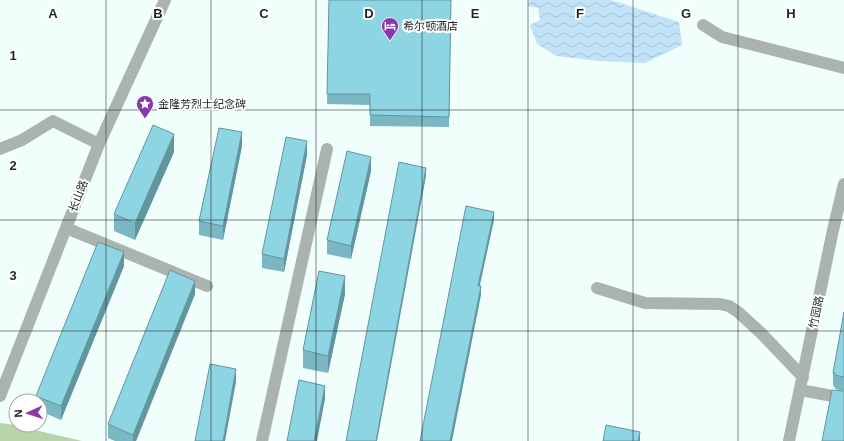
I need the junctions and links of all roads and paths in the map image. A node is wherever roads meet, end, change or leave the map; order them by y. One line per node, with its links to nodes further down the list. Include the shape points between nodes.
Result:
1 (165, 0): 4 (street, 长山路)
2 (704, 25): 3 (street, via 722,37)
3 (844, 68)
4 (99, 144): 5 (street, via 53,121 22,140); 8 (street, 长山路)
5 (0, 149)
6 (327, 149): 15 (street)
7 (844, 184): 11 (street, 竹园路)
8 (66, 228): 9 (street); 13 (street, 长山路)
9 (207, 286)
10 (597, 288): 11 (street, via 645,302 729,306 761,333)
11 (802, 377): 12 (street, 竹园路)
12 (800, 390): 14 (street); 16 (street, 竹园路)
13 (0, 396)
14 (844, 398)
15 (262, 441)
16 (789, 441)

